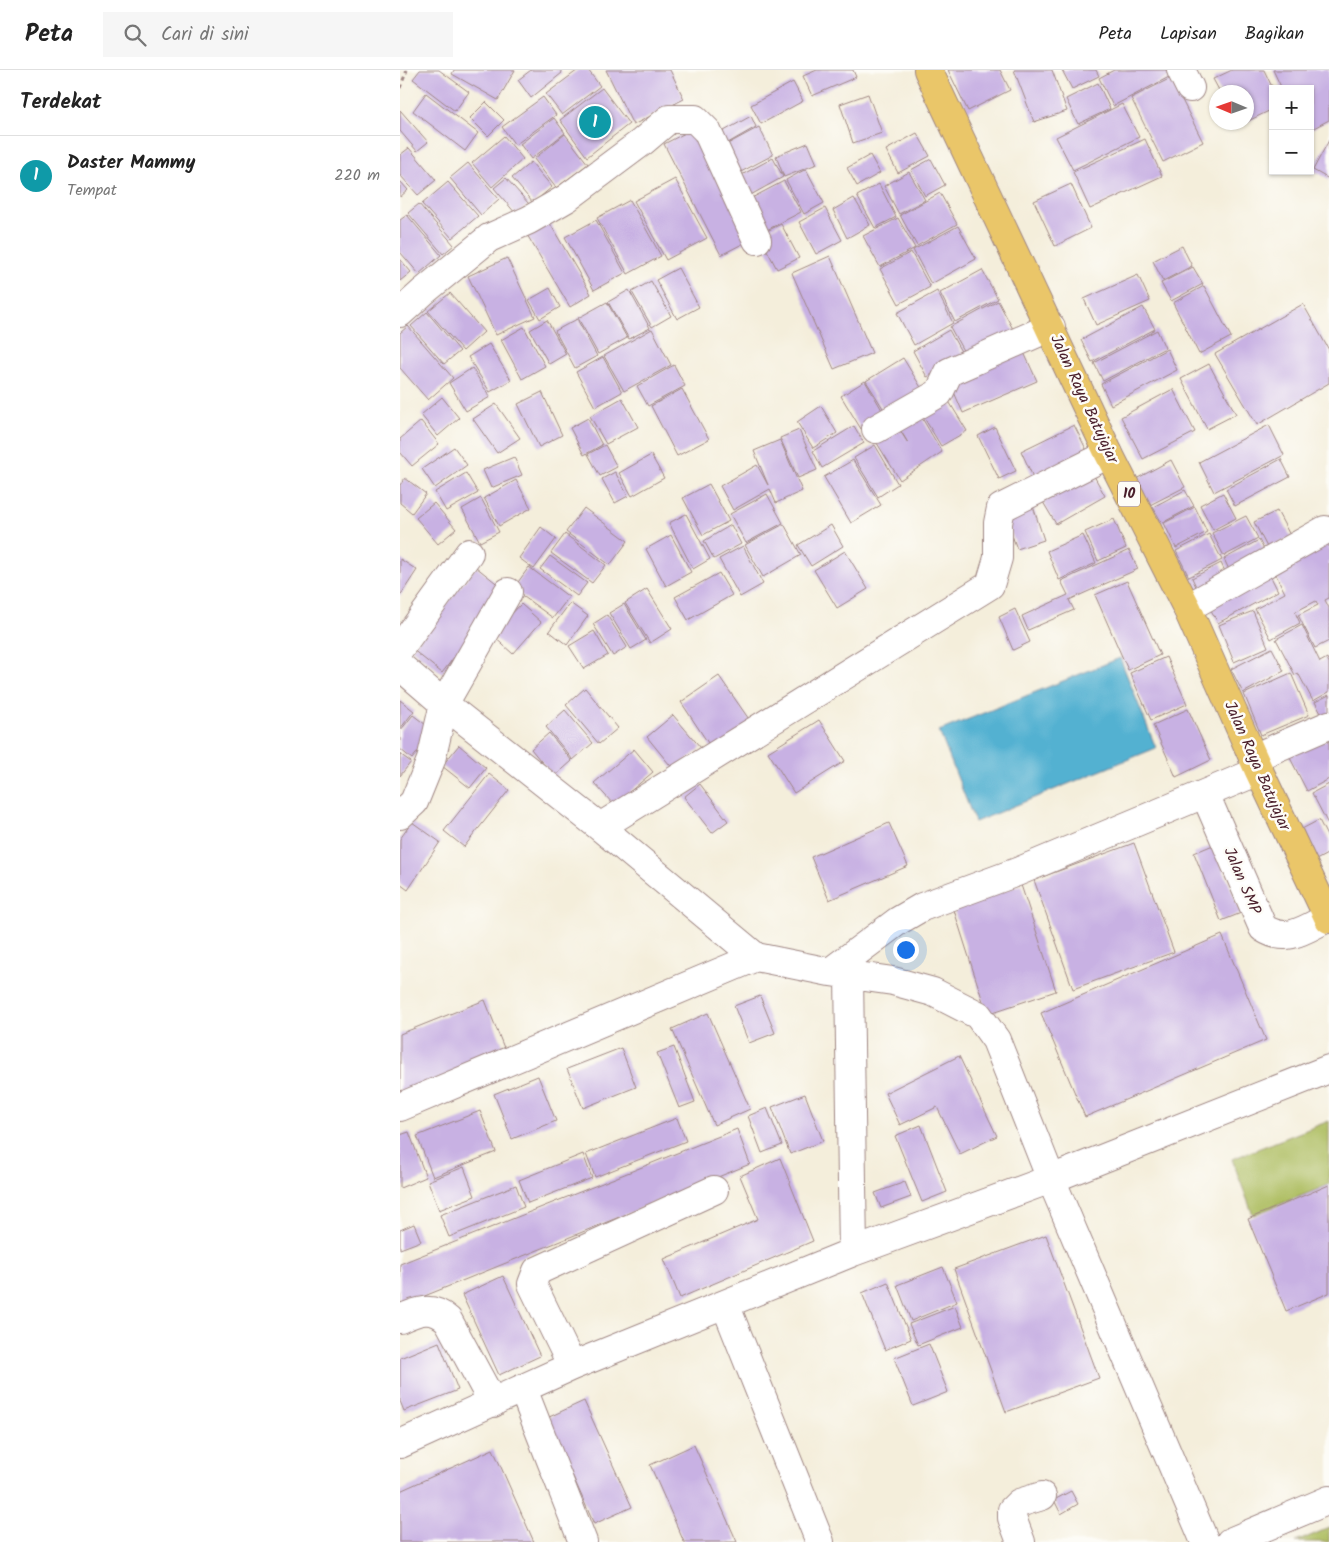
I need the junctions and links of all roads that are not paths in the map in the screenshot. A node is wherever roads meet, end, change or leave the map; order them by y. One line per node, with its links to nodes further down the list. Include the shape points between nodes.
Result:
1 (928, 70): 4 (highway, Jalan Raya Batujajar / 10)
2 (757, 240): 3 (street, via 707,130 695,119 669,119 567,198 489,238)
3 (400, 313)
4 (1051, 327): 5 (street, via 949,372 939,393); 6 (highway, Jalan Raya Batujajar / 10)
5 (876, 429)
6 (1109, 454): 10 (highway, Jalan Raya Batujajar / 10); 18 (street, via 1001,508 998,558 990,585)
7 (1325, 530): 10 (street)
8 (468, 553): 11 (street)
9 (508, 592): 13 (street)
10 (1186, 608): 15 (highway, Jalan Raya Batujajar / 10)
11 (400, 648)
12 (400, 666): 13 (street)
13 (444, 704): 17 (street, via 431,760 414,802); 18 (street)
14 (1329, 725): 15 (street)
15 (1256, 764): 16 (street); 19 (highway, Jalan Raya Batujajar / 10)
16 (1205, 794): 19 (street, Jalan SMP, via 1263,928 1275,936 1289,936); 21 (street, via 1017,872 922,907 898,921)
17 (400, 815)
18 (600, 827): 20 (street)
19 (1329, 918)
20 (756, 957): 21 (street); 23 (street)
21 (840, 973): 24 (street, via 893,981 933,992 978,1015 996,1040); 26 (street)
22 (1329, 1069): 24 (street)
23 (400, 1107)
24 (1052, 1179): 26 (street); 38 (street)
25 (714, 1190): 29 (street, via 537,1271 532,1284)
26 (853, 1252): 27 (street)
27 (725, 1304): 29 (street); 36 (street)
28 (400, 1318): 31 (street, via 425,1310 448,1320)
29 (572, 1366): 30 (street)
30 (523, 1389): 31 (street); 35 (street)
31 (493, 1403): 32 (street)
32 (400, 1444)
33 (1042, 1496): 37 (street, via 1019,1503 1012,1510)
34 (1329, 1500): 39 (street)
35 (583, 1542)
36 (820, 1542)
37 (1021, 1542)
38 (1205, 1542)
39 (1230, 1542)

